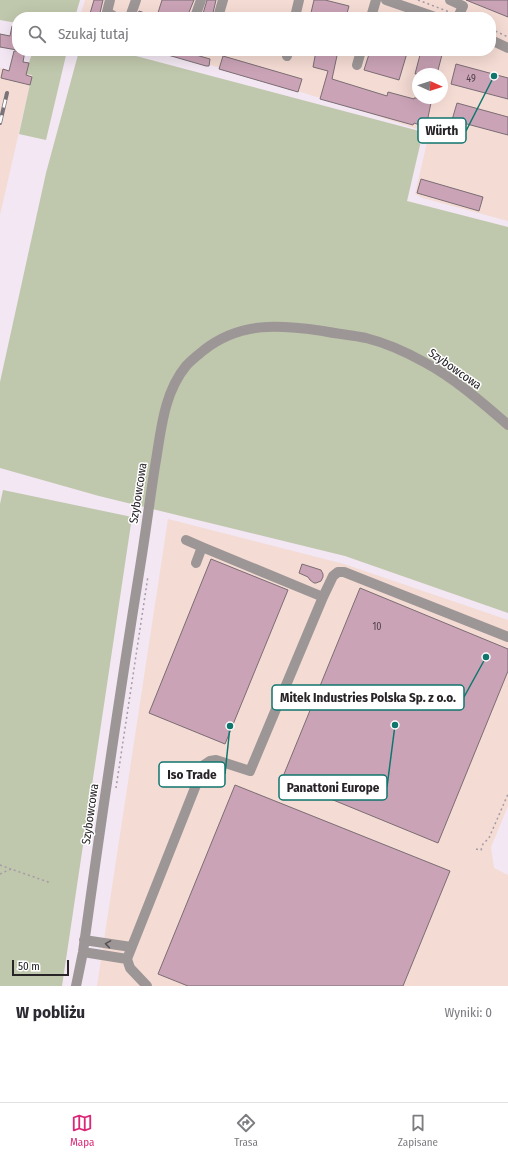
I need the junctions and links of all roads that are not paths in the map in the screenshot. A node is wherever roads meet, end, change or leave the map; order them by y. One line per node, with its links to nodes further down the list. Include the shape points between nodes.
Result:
1 (110, 0): 10 (street)
2 (136, 0): 11 (street)
3 (200, 0): 12 (street)
4 (223, 0): 13 (street)
5 (299, 0): 14 (street)
6 (376, 0): 15 (street)
7 (386, 0): 9 (street)
8 (450, 0): 17 (street, via 463,6)
9 (399, 2): 16 (street)
10 (106, 12)
11 (132, 12)
12 (196, 12)
13 (219, 12)
14 (296, 12)
15 (372, 12)
16 (423, 12)
17 (460, 12)
18 (496, 42): 19 (street)
19 (508, 48)
20 (360, 56): 21 (street)
21 (358, 65)
22 (508, 426): 28 (street, Szybowcowa, via 435,368 406,353 365,338 287,327 258,327 218,340 186,367 171,392 162,426)
23 (186, 540): 24 (street)
24 (202, 547): 25 (street); 26 (street)
25 (196, 563)
26 (323, 597): 27 (street, via 333,576 338,572 344,572); 29 (street, via 250,771 216,760 204,766)
27 (508, 637)
28 (84, 940): 29 (street, one-way to 28); 30 (street, Szybowcowa)
29 (131, 947): 31 (street)
30 (82, 952): 31 (street); 32 (street, Szybowcowa)
31 (127, 959): 33 (street, via 130,968)
32 (76, 986)
33 (147, 986)

